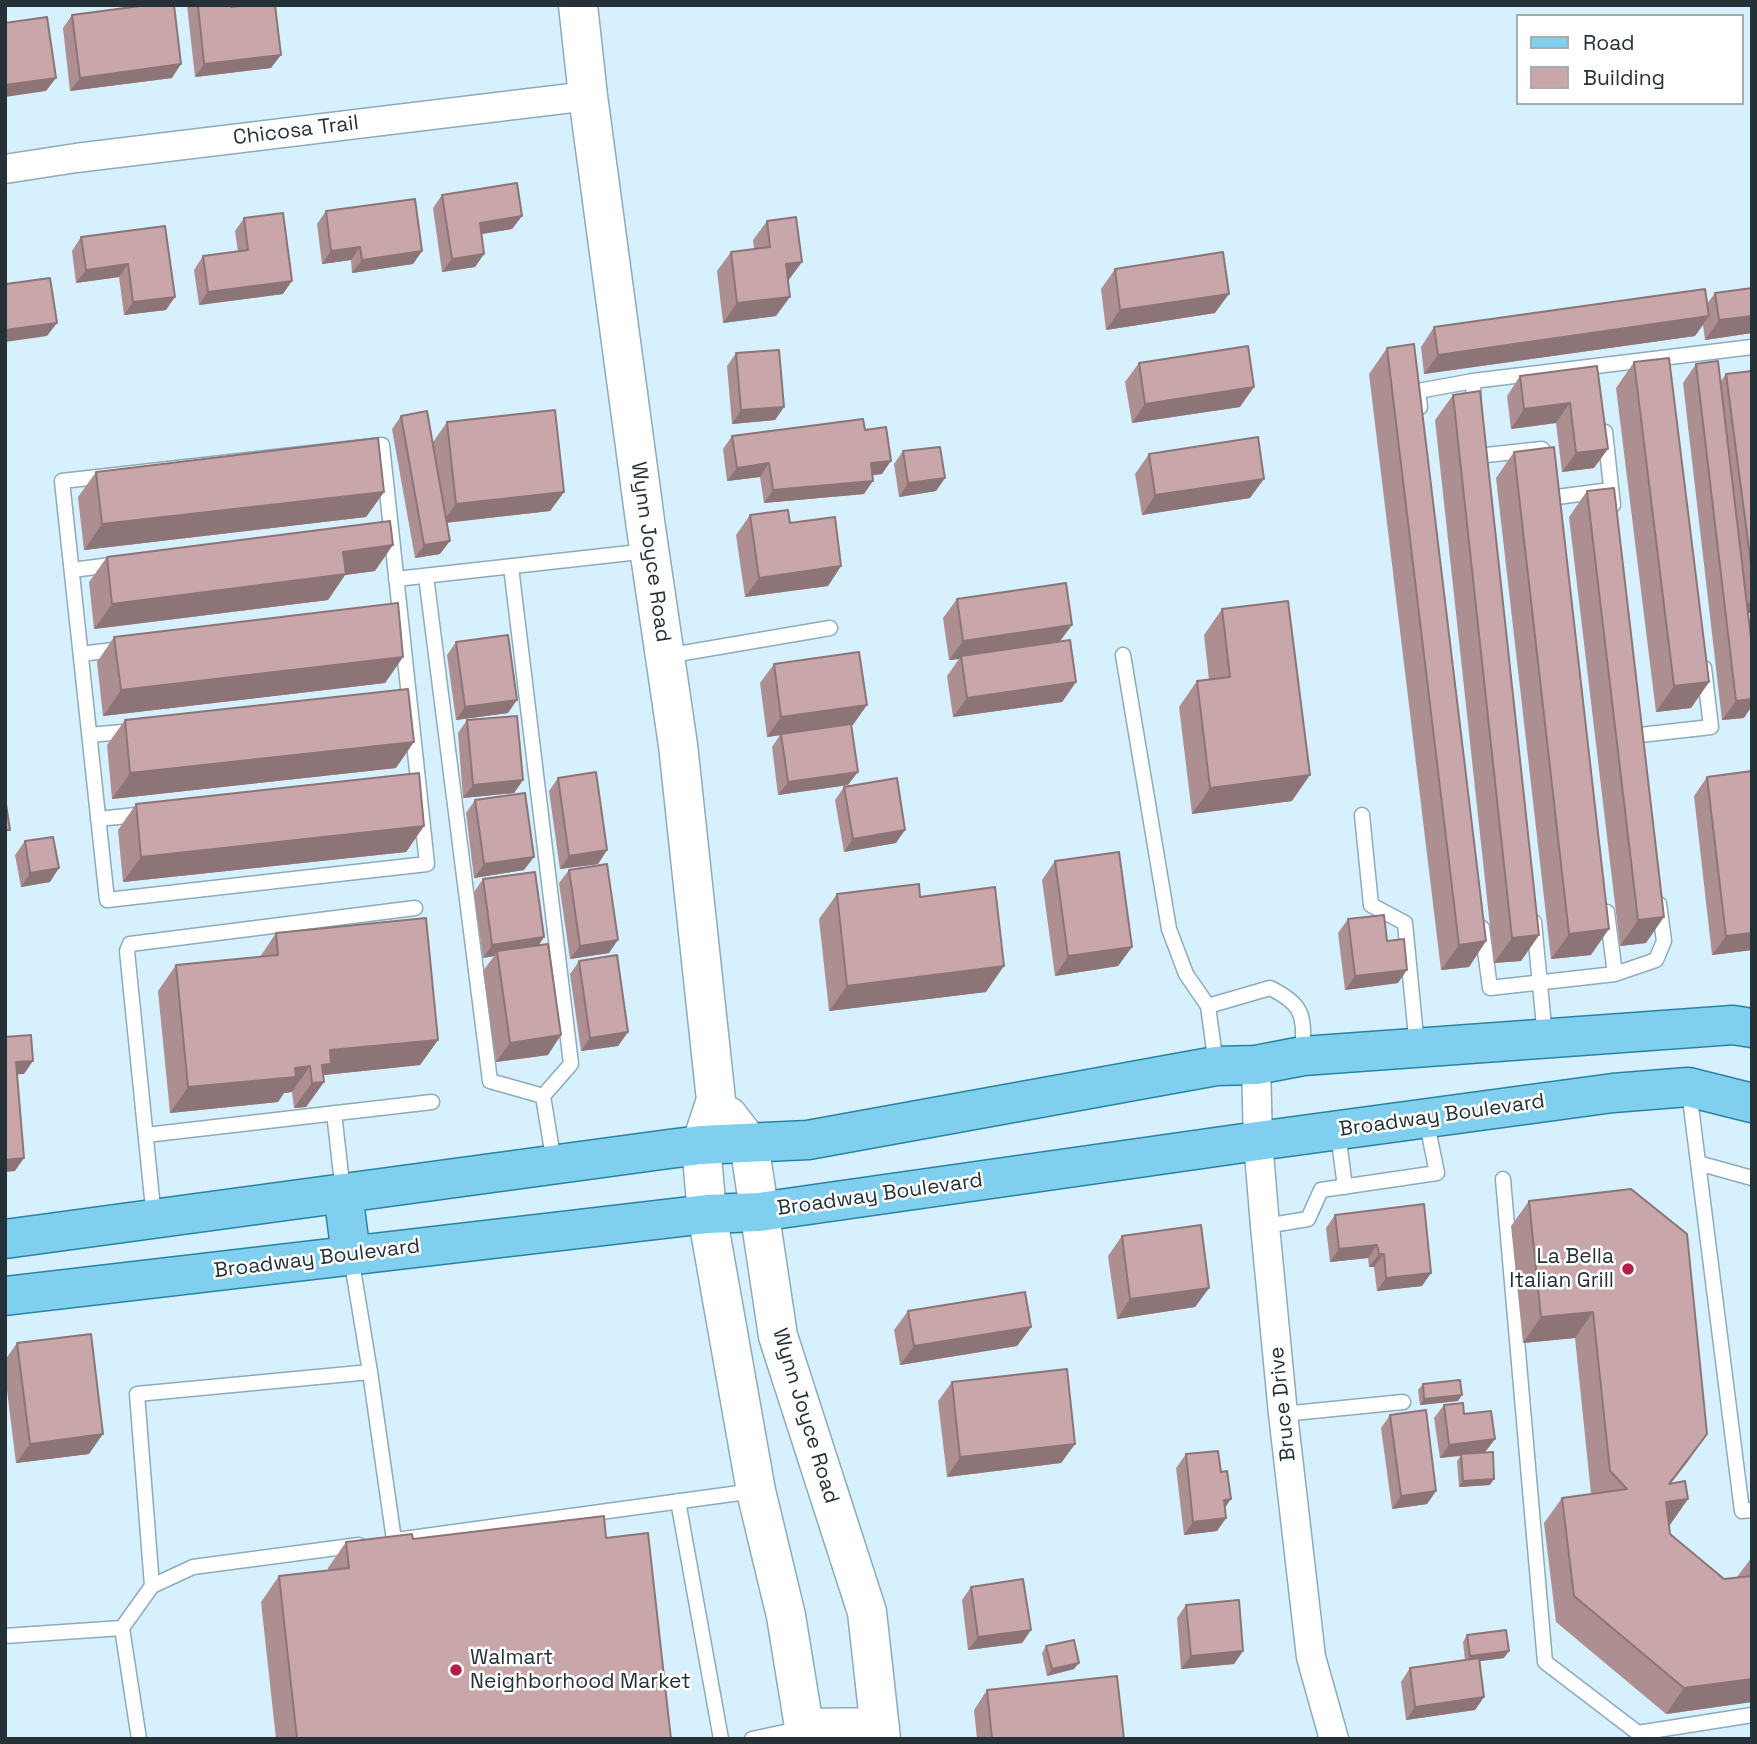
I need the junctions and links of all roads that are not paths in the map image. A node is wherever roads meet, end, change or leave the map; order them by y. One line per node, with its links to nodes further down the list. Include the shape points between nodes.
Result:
1 (578, 5): 2 (main road, Wynn Joyce Road)
2 (588, 96): 3 (street, Chicosa Trail); 12 (main road, Wynn Joyce Road)
3 (5, 169)
4 (1752, 347): 5 (lane, via 1598,373)
5 (1473, 381): 6 (lane, via 1418,391); 8 (lane)
6 (1421, 419)
7 (1604, 421): 10 (lane)
8 (1476, 444): 9 (lane); 10 (lane, via 1542,449 1548,493)
9 (1478, 472)
10 (1612, 490): 11 (lane)
11 (1615, 517)
12 (649, 551): 14 (lane); 22 (main road, Wynn Joyce Road)
13 (127, 563): 15 (lane)
14 (511, 567): 16 (lane); 45 (lane, via 571,1064)
15 (72, 570): 17 (lane, via 62,481 382,445 384,530); 20 (lane)
16 (426, 576): 17 (lane); 45 (lane, via 490,1081)
17 (396, 579): 29 (lane, via 393,612 412,786 427,864 107,900)
18 (830, 628): 22 (lane)
19 (134, 647): 20 (lane)
20 (81, 654): 25 (lane)
21 (1123, 655): 37 (lane, via 1169,929 1186,974)
22 (665, 656): 46 (main road, Wynn Joyce Road)
23 (1703, 659): 26 (lane, via 1711,727)
24 (145, 729): 25 (lane)
25 (90, 735): 29 (lane)
26 (1640, 735)
27 (154, 813): 29 (lane)
28 (1362, 815): 40 (lane, via 1371,905 1405,923)
29 (98, 819)
30 (1657, 886): 35 (lane, via 1664,941 1656,960)
31 (1604, 893): 35 (lane)
32 (415, 908): 52 (lane, via 130,944 127,951)
33 (1480, 911): 36 (lane, via 1490,988)
34 (1533, 913): 36 (lane)
35 (1615, 974): 36 (lane)
36 (1540, 981): 39 (lane)
37 (1208, 1006): 41 (lane, via 1270,988 1289,998 1302,1015); 43 (lane)
38 (1752, 1028): 39 (main road, via 1733,1025)
39 (1545, 1039): 40 (main road)
40 (1417, 1048): 41 (main road)
41 (1303, 1056): 42 (main road)
42 (1256, 1065): 43 (main road); 53 (street, Bruce Drive)
43 (1216, 1066): 54 (main road, via 808,1140)
44 (1688, 1087): 48 (main road, Broadway Boulevard); 50 (main road, Broadway Boulevard); 56 (lane)
45 (543, 1096): 57 (lane)
46 (716, 1100): 54 (main road, Wynn Joyce Road); 55 (main road, Wynn Joyce Road)
47 (432, 1102): 49 (lane)
48 (1752, 1103)
49 (334, 1113): 52 (lane); 61 (lane)
50 (1426, 1118): 51 (main road, Broadway Boulevard); 60 (lane, via 1437,1173)
51 (1338, 1130): 53 (main road, Broadway Boulevard); 60 (lane)
52 (146, 1135): 64 (lane)
53 (1258, 1141): 62 (main road, Broadway Boulevard); 65 (street, Bruce Drive)
54 (749, 1143): 55 (main road); 62 (main road, Wynn Joyce Road)
55 (701, 1145): 57 (main road); 63 (main road, Wynn Joyce Road)
56 (1698, 1163): 58 (lane); 74 (lane, via 1742,1511)
57 (554, 1164): 61 (main road)
58 (1752, 1178)
59 (1503, 1179): 79 (lane, via 1545,1662 1638,1733)
60 (1345, 1187): 65 (lane, via 1321,1190 1308,1219)
61 (343, 1193): 64 (main road); 67 (main road)
62 (759, 1212): 63 (main road, Broadway Boulevard); 81 (main road, Wynn Joyce Road, via 778,1336 867,1612)
63 (707, 1214): 67 (main road, Broadway Boulevard); 72 (main road, Wynn Joyce Road)
64 (154, 1219): 66 (main road)
65 (1265, 1226): 71 (street, Bruce Drive)
66 (5, 1239)
67 (351, 1255): 68 (main road, Broadway Boulevard); 69 (lane)
68 (5, 1296)
69 (370, 1372): 75 (lane); 76 (lane, via 136,1394)
70 (1403, 1402): 71 (lane)
71 (1283, 1414): 85 (street, Bruce Drive, via 1311,1657)
72 (756, 1490): 73 (lane); 80 (main road, Wynn Joyce Road, via 786,1616)
73 (678, 1501): 75 (lane); 83 (lane)
74 (1752, 1510)
75 (382, 1542): 76 (lane, via 193,1567)
76 (152, 1586): 77 (lane)
77 (122, 1628): 78 (lane); 82 (lane)
78 (5, 1636)
79 (1752, 1715)
80 (805, 1733): 81 (main road); 84 (lane)
81 (880, 1733)
82 (139, 1739)
83 (721, 1739)
84 (752, 1739)
85 (1334, 1739)

